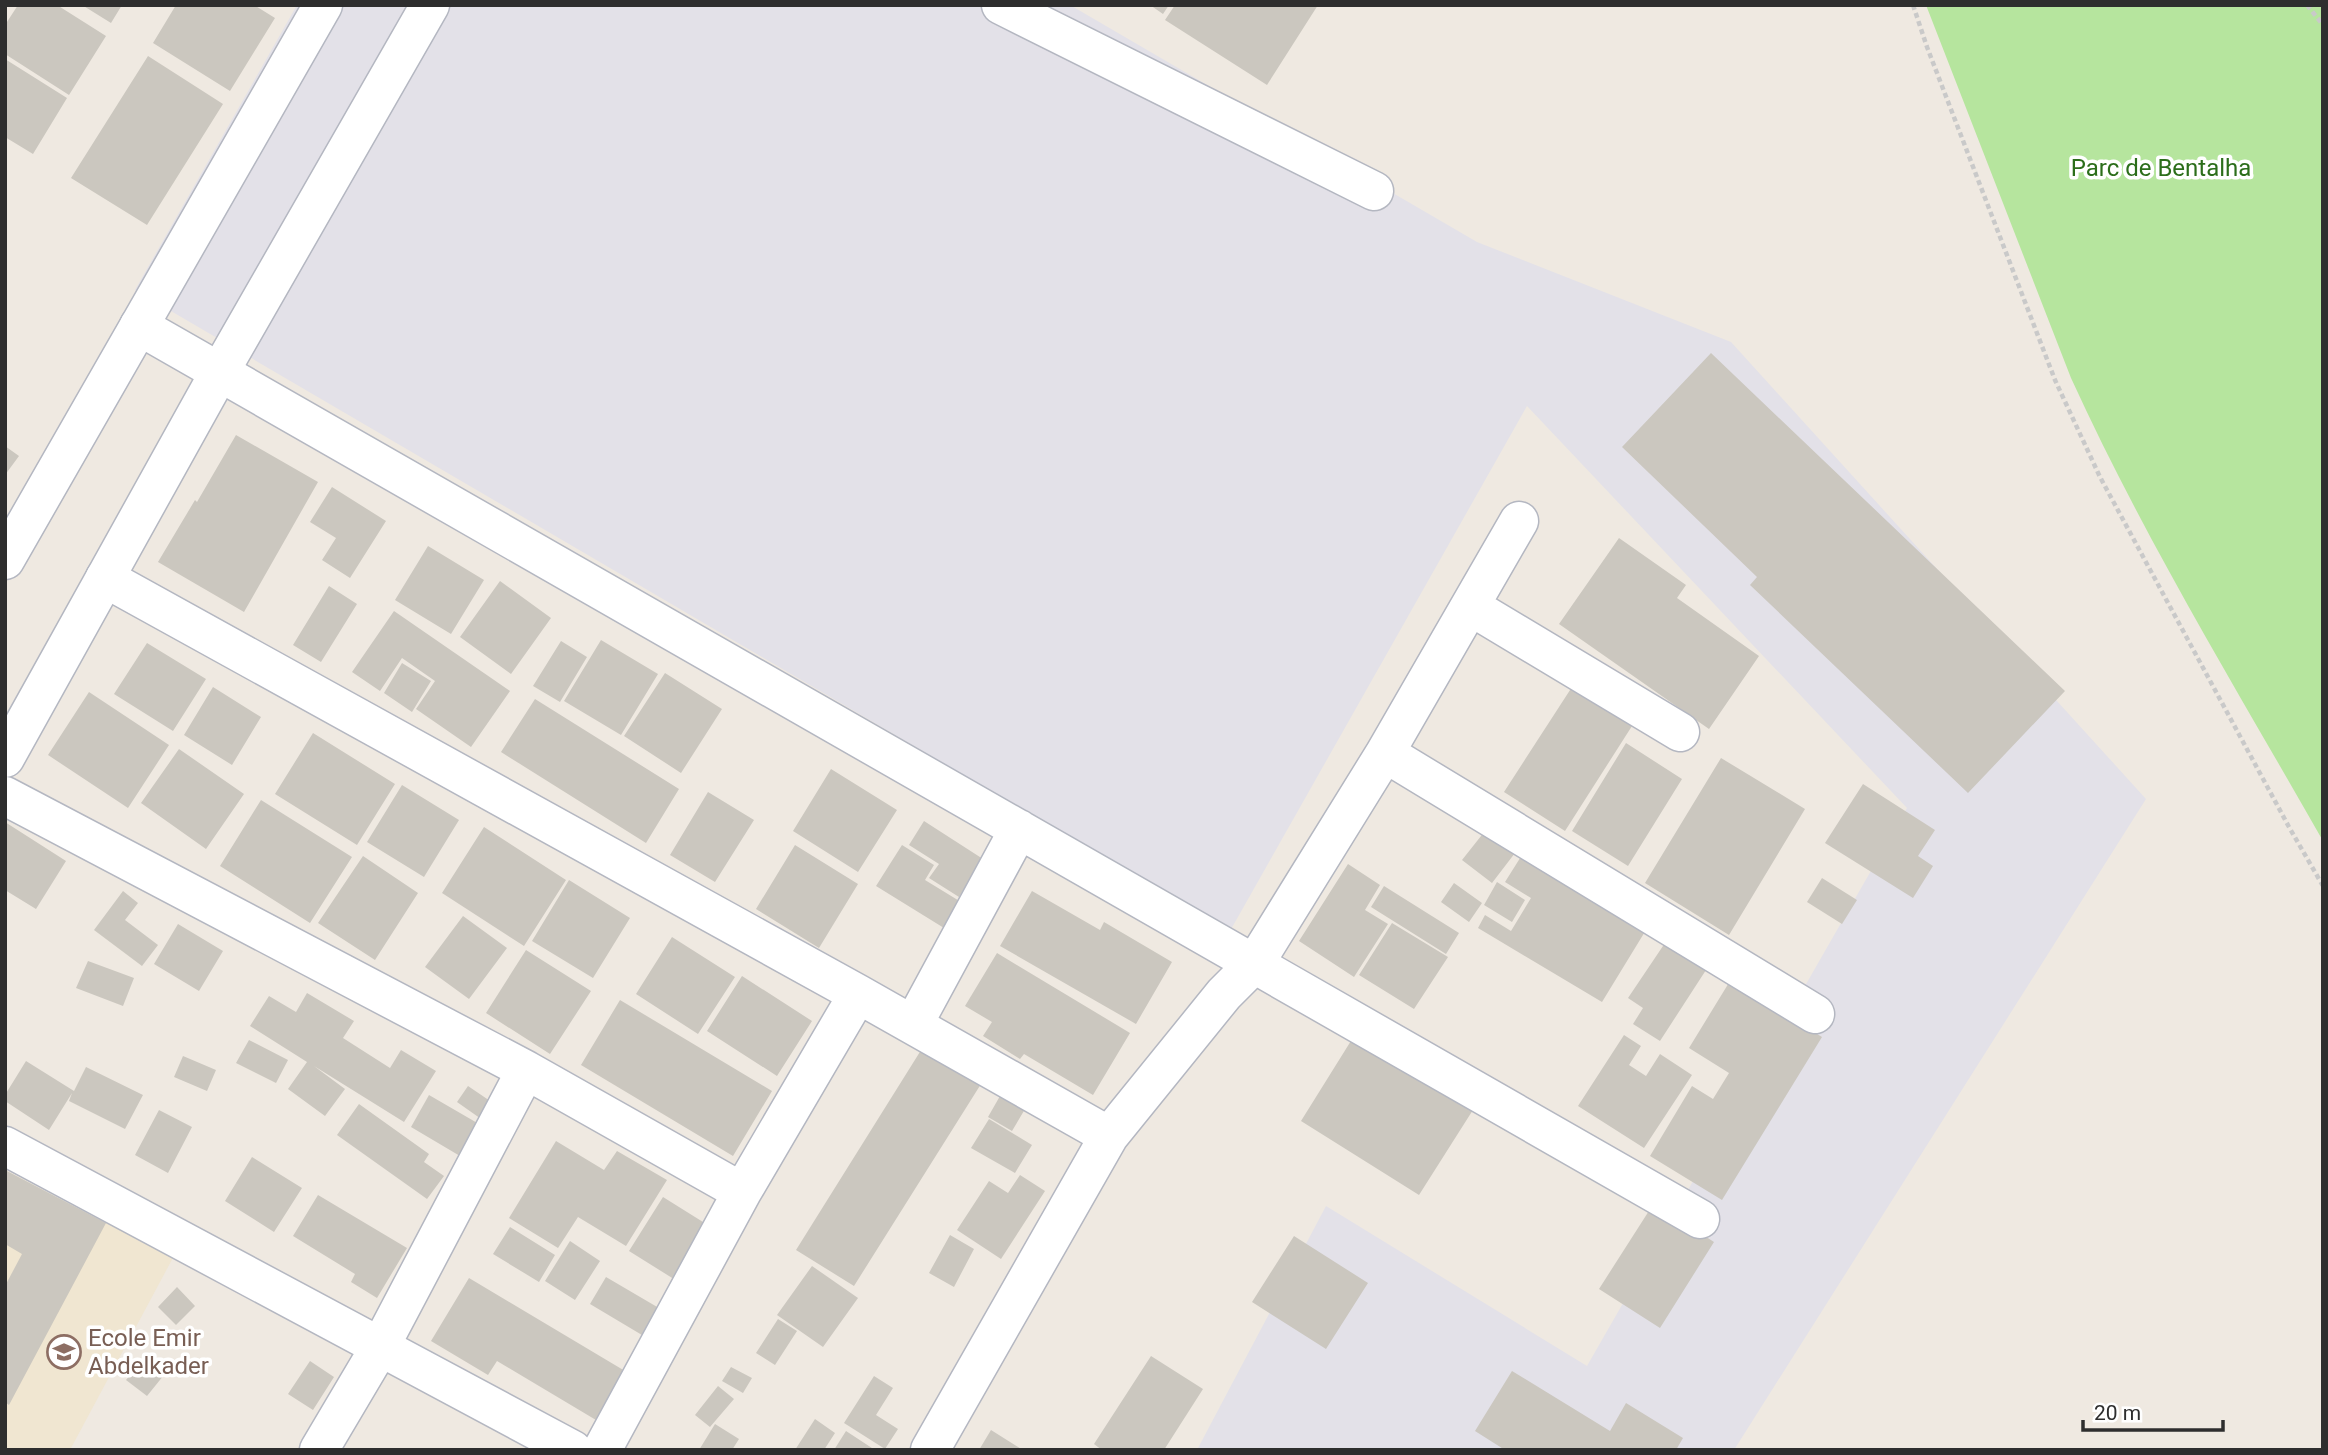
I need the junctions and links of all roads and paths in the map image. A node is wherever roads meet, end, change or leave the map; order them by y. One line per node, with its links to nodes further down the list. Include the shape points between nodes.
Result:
1 (323, 5): 8 (street)
2 (430, 5): 9 (street)
3 (1913, 5): 19 (path, via 2055,380 2100,477)
4 (2307, 5): 6 (path)
5 (1026, 11): 7 (street)
6 (2323, 25)
7 (1374, 191)
8 (139, 326): 9 (street); 11 (street)
9 (219, 373): 12 (street); 18 (street)
10 (1519, 521): 13 (street)
11 (5, 560)
12 (105, 578): 16 (street); 21 (street)
13 (1471, 606): 14 (street); 15 (street)
14 (1680, 732)
15 (1385, 753): 20 (street); 22 (street)
16 (5, 758)
17 (5, 796): 24 (street)
18 (1019, 829): 20 (street); 23 (street)
19 (2323, 886)
20 (1255, 963): 25 (street, via 1224,994); 28 (street)
21 (858, 994): 23 (street); 27 (street)
22 (1815, 1014)
23 (914, 1025): 25 (street)
24 (526, 1070): 27 (street); 29 (street)
25 (1109, 1136): 33 (street)
26 (5, 1146): 29 (street)
27 (742, 1192): 32 (street)
28 (1700, 1219)
29 (380, 1347): 30 (street); 31 (street)
30 (319, 1450)
31 (573, 1450)
32 (602, 1450)
33 (930, 1450)

